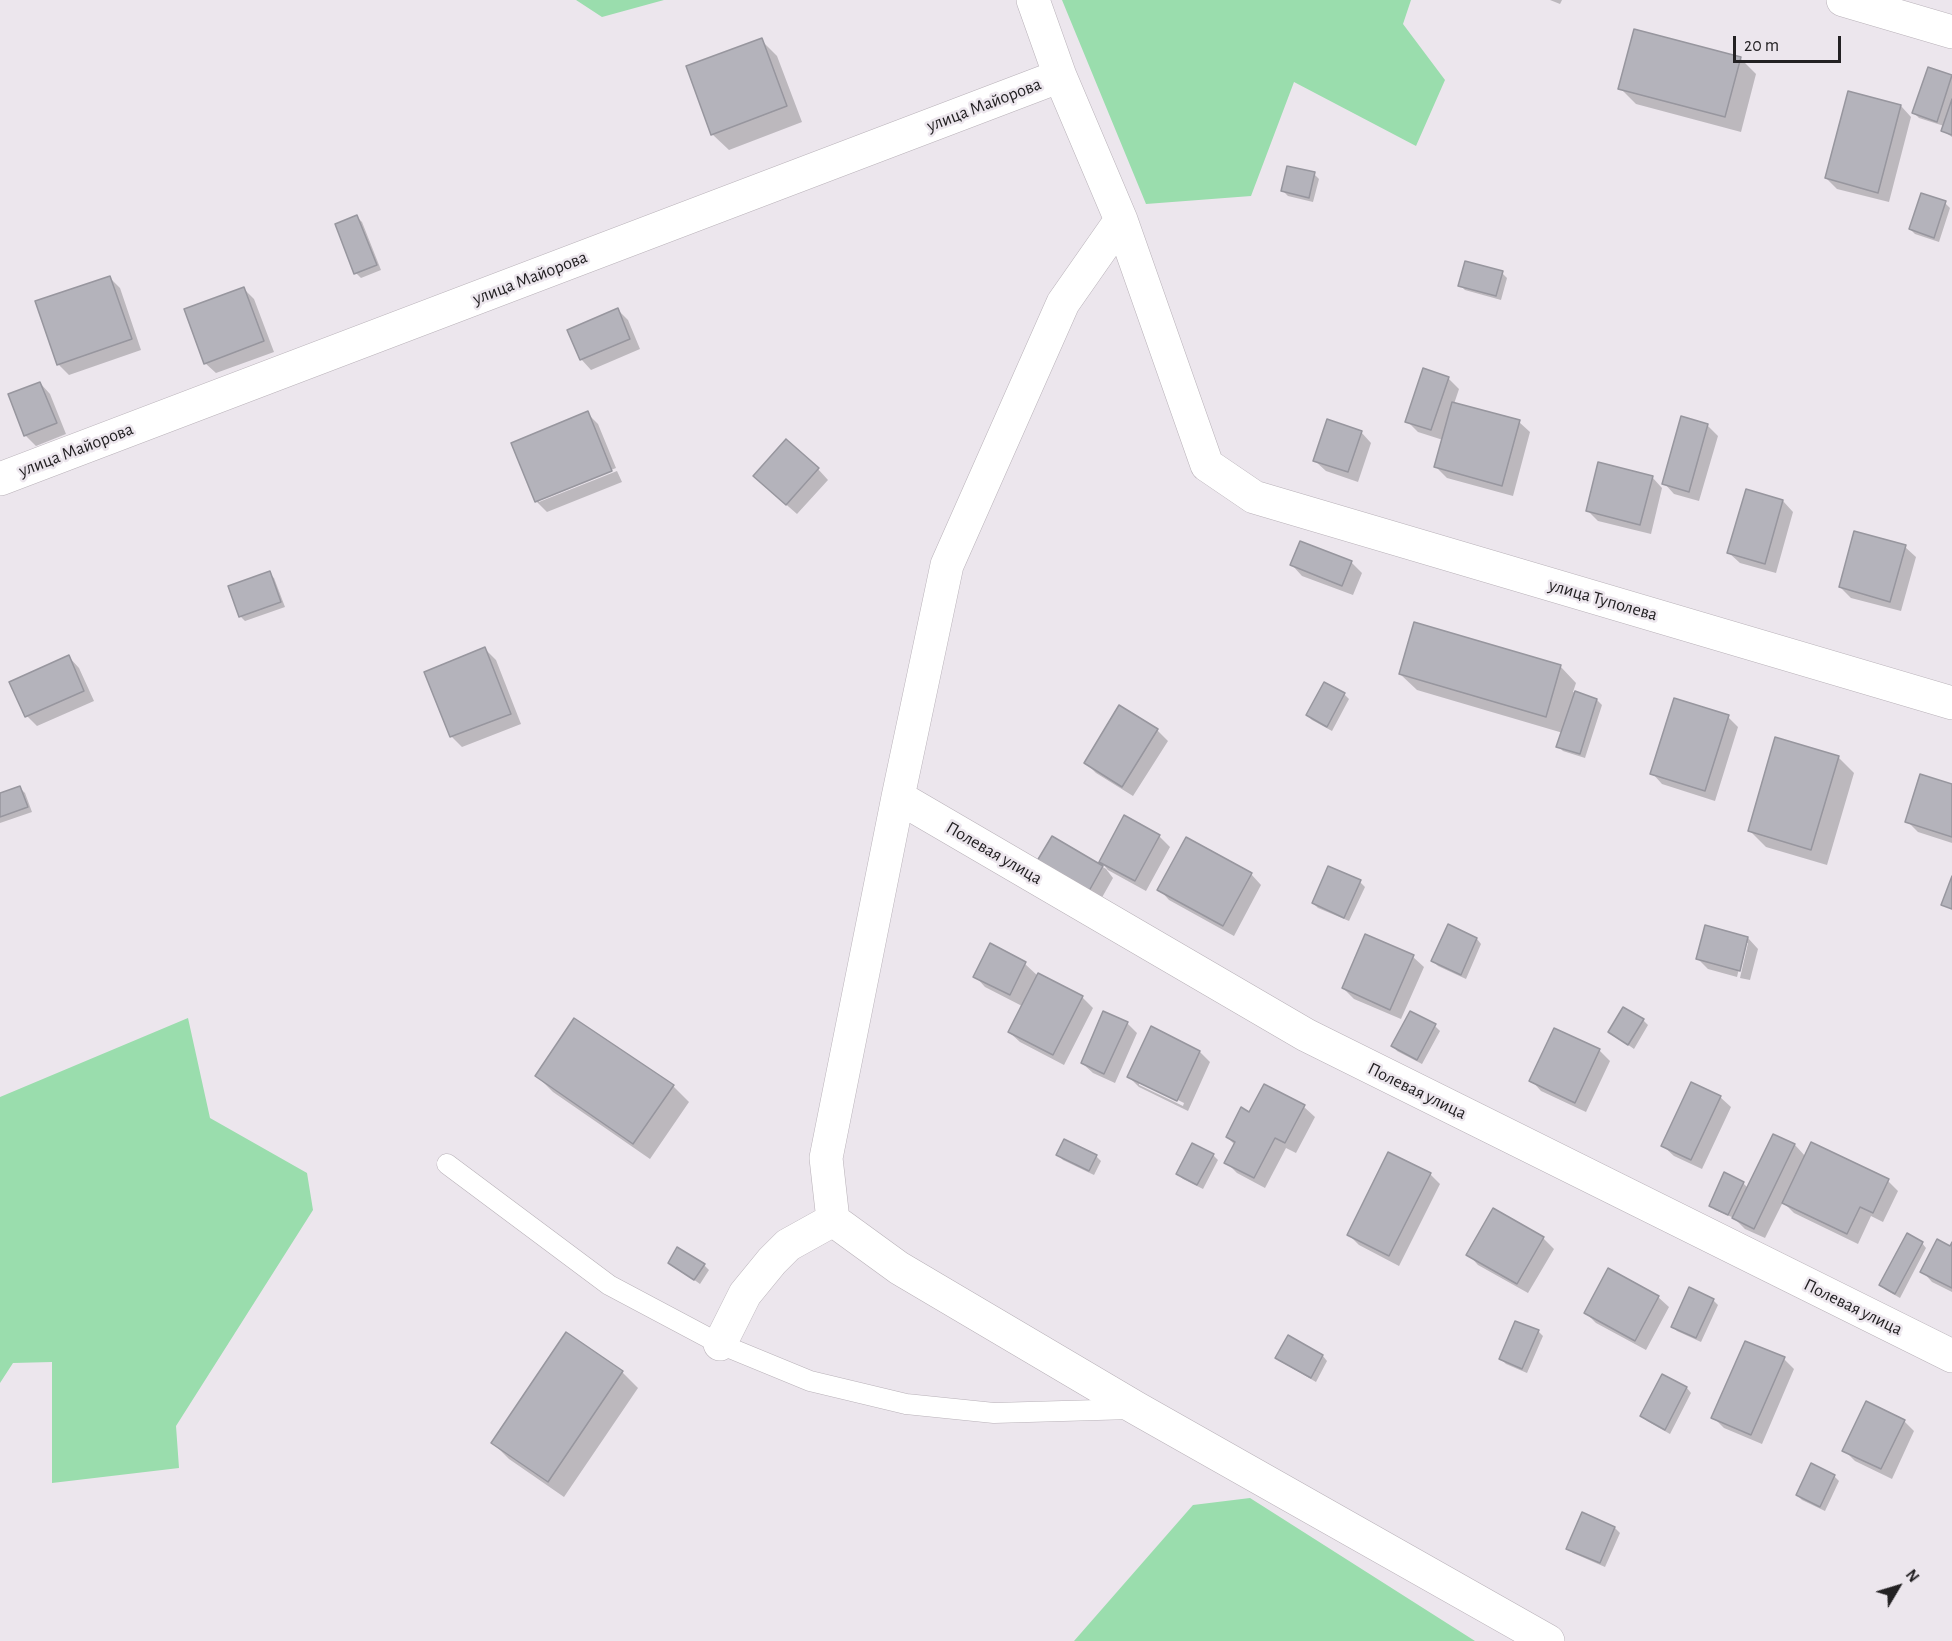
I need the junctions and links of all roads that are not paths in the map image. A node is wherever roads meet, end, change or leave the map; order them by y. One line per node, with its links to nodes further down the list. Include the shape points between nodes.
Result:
1 (1033, 0): 4 (street, улица Туполева)
2 (1843, 0): 3 (street)
3 (1952, 32)
4 (1060, 76): 5 (street, улица Туполева); 6 (street, улица Майорова)
5 (1121, 220): 7 (street, улица Туполева, via 1207,465 1254,497); 8 (street, via 1063,303 947,565)
6 (0, 479)
7 (1952, 703)
8 (898, 797): 10 (street, via 826,1158); 12 (street, Полевая улица, via 1306,1035)
9 (447, 1164): 11 (lane, via 609,1285)
10 (833, 1220): 11 (street, via 788,1245 772,1261 745,1294); 13 (street, via 899,1268)
11 (720, 1344): 13 (lane, via 810,1381 906,1404 994,1413)
12 (1952, 1356)
13 (1136, 1408): 14 (street)
14 (1548, 1641)

